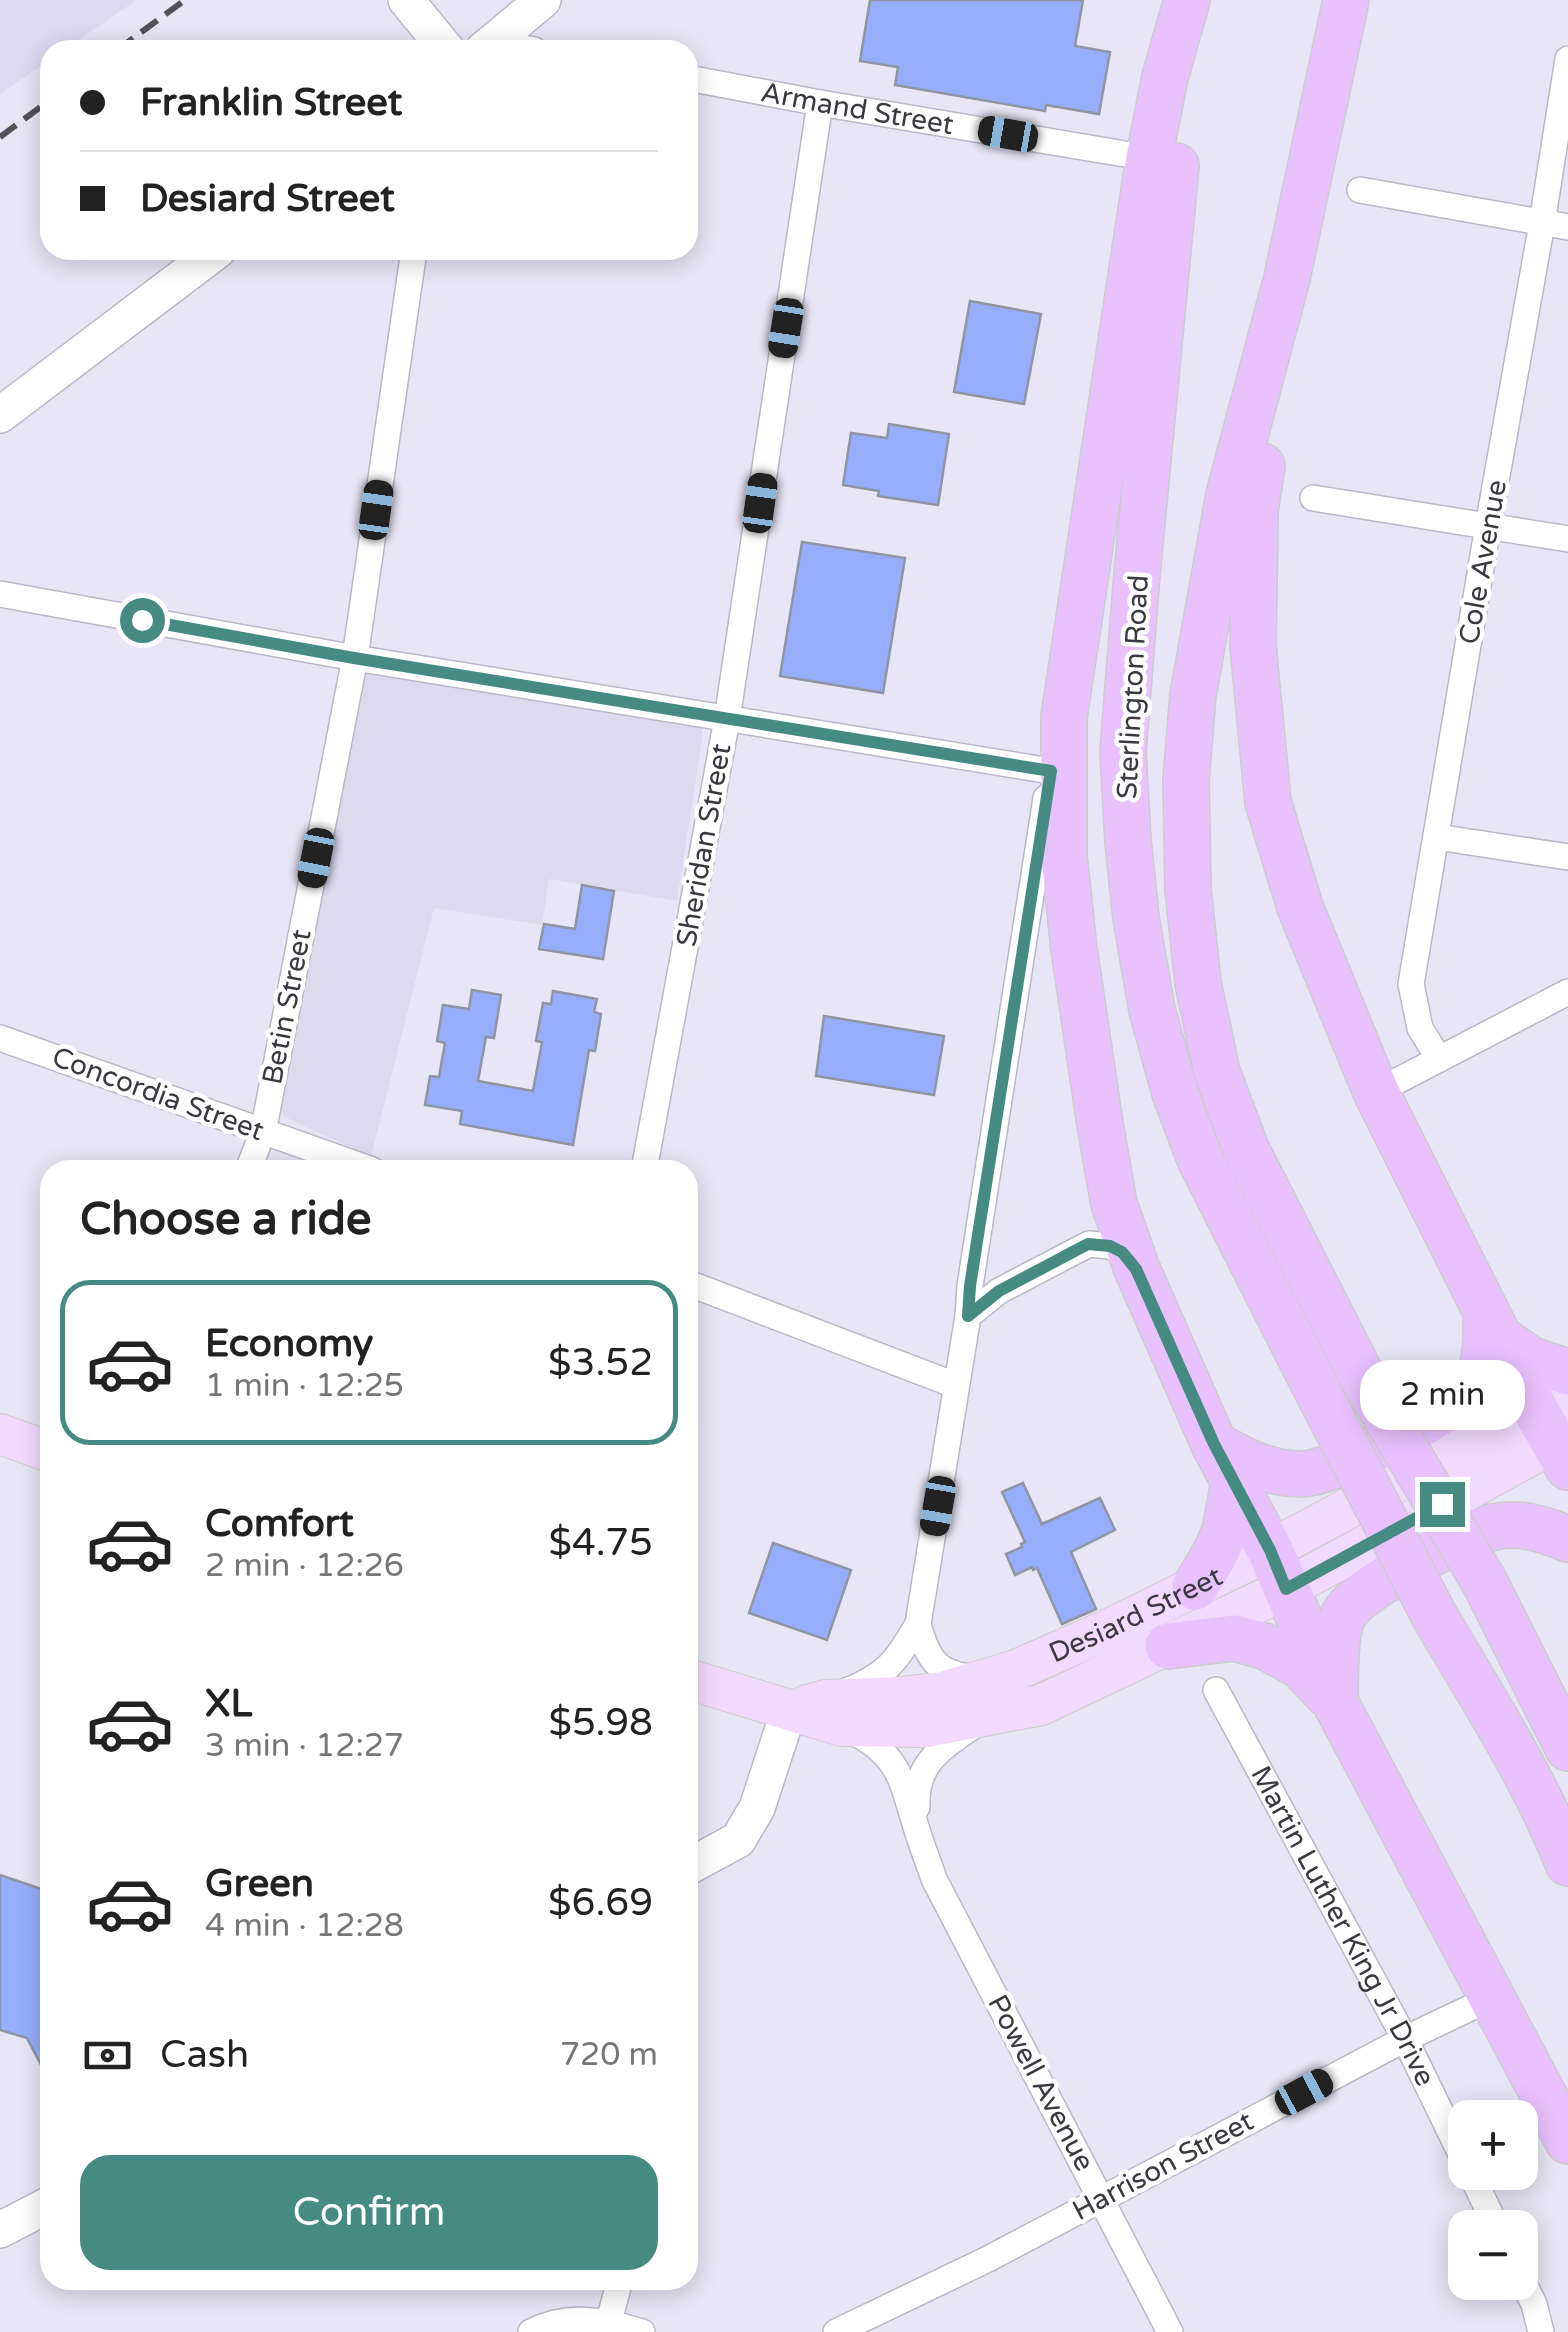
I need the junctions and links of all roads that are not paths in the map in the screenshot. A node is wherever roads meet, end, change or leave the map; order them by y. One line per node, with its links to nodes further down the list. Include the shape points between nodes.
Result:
1 (406, 0): 5 (street)
2 (543, 0): 6 (street)
3 (1189, 0): 10 (highway); 60 (highway, Sterlington Road, bridge, via 1124,752 1136,918 1152,1010 1200,1159)
4 (1346, 0): 15 (highway, Sterlington Road)
5 (439, 40)
6 (495, 40)
7 (1568, 58): 12 (street, Cole Avenue)
8 (698, 80): 9 (street, Armand Street)
9 (820, 103): 10 (street, Armand Street); 23 (street, Sheridan Street)
10 (1149, 158): 22 (highway)
11 (1360, 190): 12 (street)
12 (1555, 225): 18 (street, Cole Avenue)
13 (205, 260): 16 (street)
14 (413, 260): 21 (street, Betin Street)
15 (1287, 278): 30 (highway, via 1256,511 1253,646 1268,802 1300,908); 57 (highway, Sterlington Road, bridge, via 1229,495 1192,695 1188,889 1198,983 1217,1072 1246,1149 1360,1373 1485,1583)
16 (0, 414)
17 (1313, 498): 18 (street)
18 (1488, 526): 19 (street); 25 (street, Cole Avenue)
19 (1568, 539)
20 (0, 594): 21 (street)
21 (354, 658): 23 (street); 31 (street, Betin Street)
22 (1064, 717): 24 (street); 35 (highway, via 1064,856)
23 (727, 719): 24 (street); 34 (street, Sheridan Street)
24 (1051, 771): 39 (street)
25 (1437, 837): 26 (street); 29 (street, Cole Avenue, via 1411,984 1420,1028)
26 (1568, 857)
27 (1568, 992): 29 (street)
28 (0, 1038): 31 (street, Concordia Street)
29 (1440, 1060): 30 (street)
30 (1376, 1092): 40 (highway)
31 (263, 1132): 32 (street, Betin Street); 33 (street, Concordia Street)
32 (252, 1160)
33 (343, 1160)
34 (646, 1160)
35 (1114, 1204): 36 (street); 37 (highway)
36 (1088, 1244): 37 (street, via 1122,1252); 39 (street, via 999,1291)
37 (1136, 1269): 46 (highway)
38 (698, 1286): 42 (street)
39 (968, 1316): 42 (street)
40 (1492, 1324): 41 (highway, via 1531,1360); 43 (highway); 46 (highway, via 1476,1384 1372,1450 1306,1474)
41 (1568, 1372)
42 (956, 1385): 50 (street)
43 (1559, 1430): 48 (main road, Desiard Street)
44 (0, 1434): 45 (main road)
45 (40, 1448)
46 (1224, 1463): 48 (highway); 49 (highway, via 1224,1531)
47 (1568, 1539): 55 (highway, via 1528,1525 1492,1527 1429,1553 1362,1597 1345,1612 1336,1647)
48 (1278, 1570): 49 (main road, Desiard Street); 51 (main road, Desiard Street); 55 (highway)
49 (1195, 1587): 54 (main road, Desiard Street)
50 (918, 1624): 54 (street, via 929,1658 970,1677); 56 (street, via 884,1672)
51 (1168, 1646): 54 (main road, Desiard Street, via 1041,1705); 55 (highway, via 1234,1638 1264,1646 1301,1666)
52 (698, 1682): 56 (main road, Desiard Street)
53 (1216, 1690): 62 (street, Martin Luther King Jr Drive)
54 (991, 1697): 56 (main road, Desiard Street, via 926,1728); 58 (street, Powell Avenue, via 933,1755 916,1788)
55 (1335, 1702): 61 (highway)
56 (819, 1712): 58 (street, Powell Avenue, via 888,1755 903,1780); 59 (street, via 738,1840)
57 (1568, 1748)
58 (917, 1832): 65 (street, Powell Avenue, via 934,1879)
59 (698, 1862)
60 (1568, 1863)
61 (1490, 1998): 62 (street, Harrison Street); 64 (highway)
62 (1406, 2038): 63 (street, Martin Luther King Jr Drive); 65 (street, Harrison Street)
63 (1448, 2126)
64 (1568, 2141)
65 (1101, 2198): 73 (street, Harrison Street); 74 (street, Powell Avenue)
66 (40, 2209): 67 (street)
67 (0, 2230)
68 (617, 2290): 70 (street)
69 (1532, 2300): 75 (street)
70 (609, 2321): 71 (street, via 546,2324); 72 (street)
71 (531, 2332)
72 (642, 2332)
73 (836, 2332)
74 (1170, 2332)
75 (1541, 2332)

